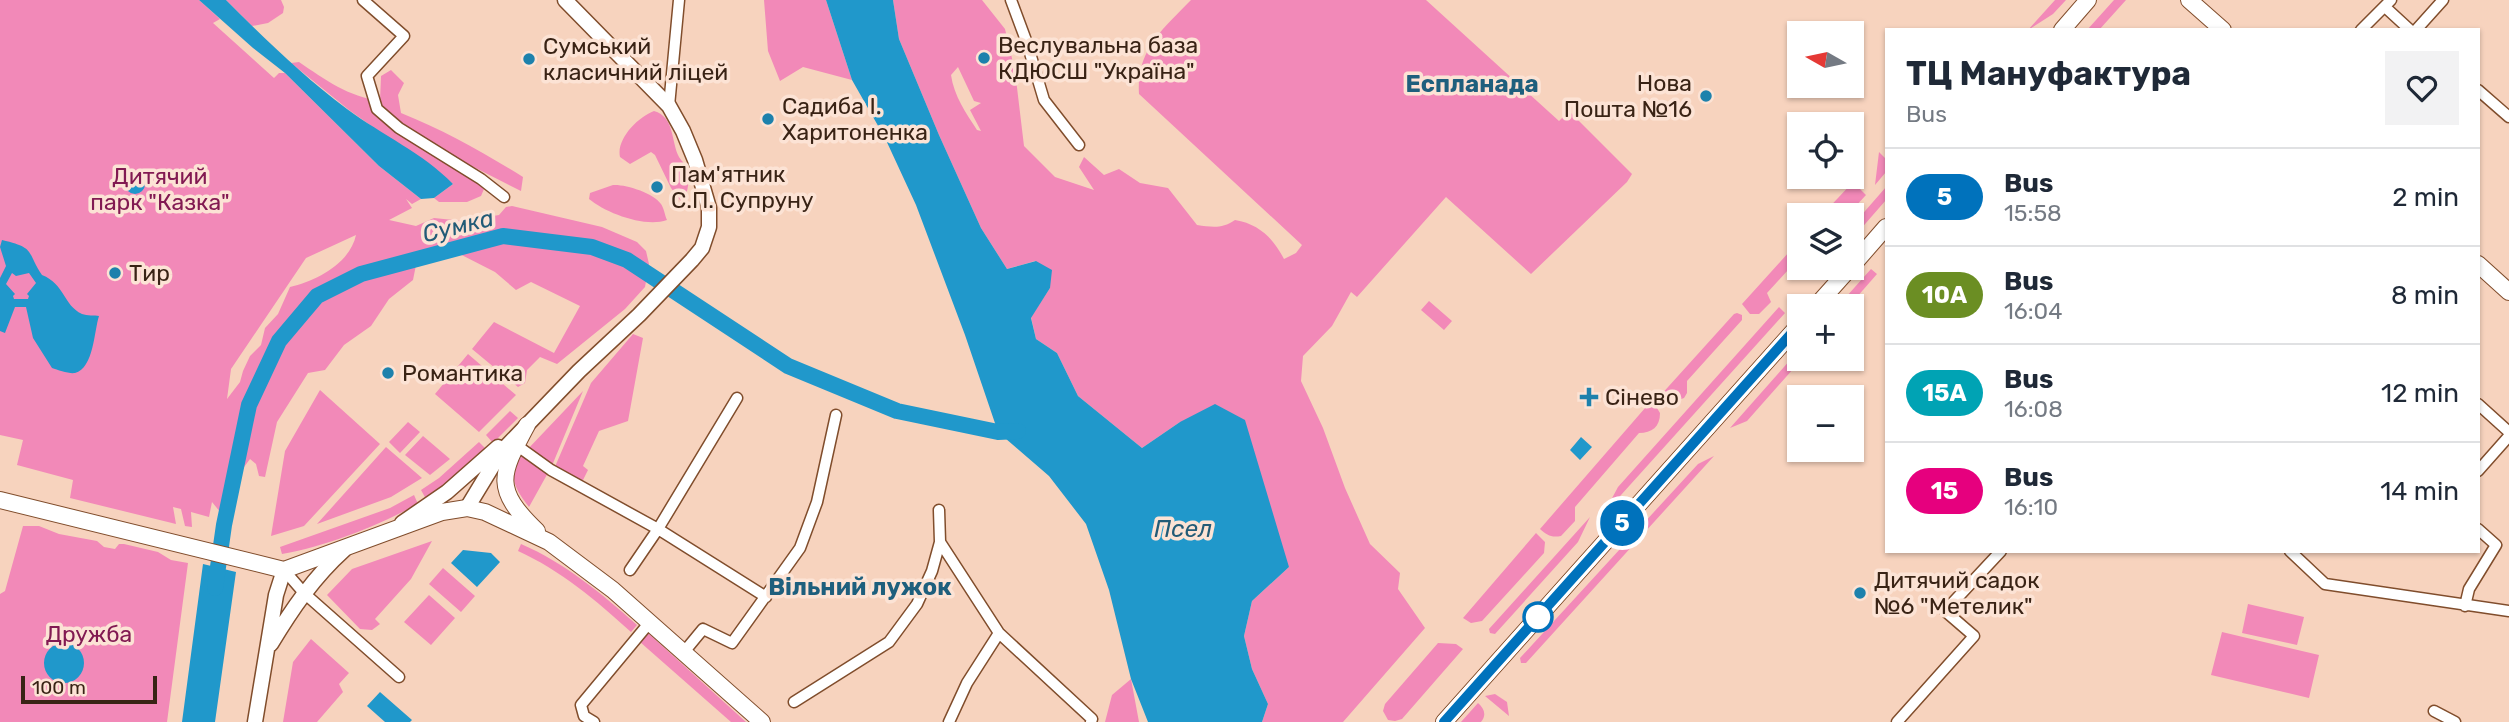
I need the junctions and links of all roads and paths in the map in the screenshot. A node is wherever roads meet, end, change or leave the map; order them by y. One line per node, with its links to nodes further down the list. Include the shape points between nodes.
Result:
1 (363, 0): 18 (street, via 404,36 367,76 377,109)
2 (565, 0): 15 (main road)
3 (679, 0): 15 (street)
4 (1011, 0): 17 (street, via 1044,100)
5 (2088, 0): 9 (main road)
6 (2189, 0): 10 (main road)
7 (2443, 0): 13 (street)
8 (2388, 4): 11 (street); 12 (street)
9 (2064, 28)
10 (2221, 28)
11 (2363, 28)
12 (2408, 28)
13 (2418, 28)
14 (2480, 92): 16 (street)
15 (668, 106): 29 (main road, via 695,160 709,208 702,248)
16 (2509, 117)
17 (1079, 145)
18 (504, 197)
19 (1885, 228): 20 (main road)
20 (1864, 252)
21 (2480, 266): 23 (main road)
22 (1839, 280): 24 (main road)
23 (2509, 292)
24 (1826, 294)
25 (1787, 338): 62 (main road)
26 (737, 398): 37 (street)
27 (2480, 406): 30 (street)
28 (835, 415): 47 (street, via 817,502 800,548)
29 (527, 425): 31 (main road); 36 (main road, via 447,492)
30 (2509, 434): 32 (street)
31 (514, 444): 34 (main road, via 502,452); 37 (street, via 551,470); 39 (main road, via 504,471 510,498)
32 (2480, 469)
33 (0, 500): 44 (main road)
34 (467, 508): 36 (main road); 39 (main road)
35 (939, 510): 40 (street)
36 (394, 529): 41 (main road)
37 (658, 529): 45 (street); 47 (street)
38 (2480, 531): 48 (street, via 2496,545 2469,589)
39 (549, 542): 50 (main road)
40 (940, 542): 51 (street); 55 (street, via 917,604 889,642)
41 (350, 545): 44 (main road); 46 (main road)
42 (1999, 553): 63 (street, via 1945,611 1975,636)
43 (2292, 553): 48 (street, via 2325,584)
44 (284, 570): 46 (street); 52 (main road)
45 (630, 570)
46 (304, 593): 52 (main road); 54 (street)
47 (766, 597): 53 (street, via 732,643 703,629)
48 (2465, 607): 49 (street)
49 (2507, 612)
50 (650, 622): 53 (main road); 58 (street, via 581,705 584,716)
51 (999, 633): 60 (street); 61 (street)
52 (267, 651): 57 (main road)
53 (684, 652): 59 (main road)
54 (398, 677)
55 (794, 702)
56 (2434, 710): 64 (street)
57 (255, 722)
58 (594, 722)
59 (762, 722)
60 (949, 722)
61 (1091, 722)
62 (1444, 722)
63 (1897, 722)
64 (2455, 722)

